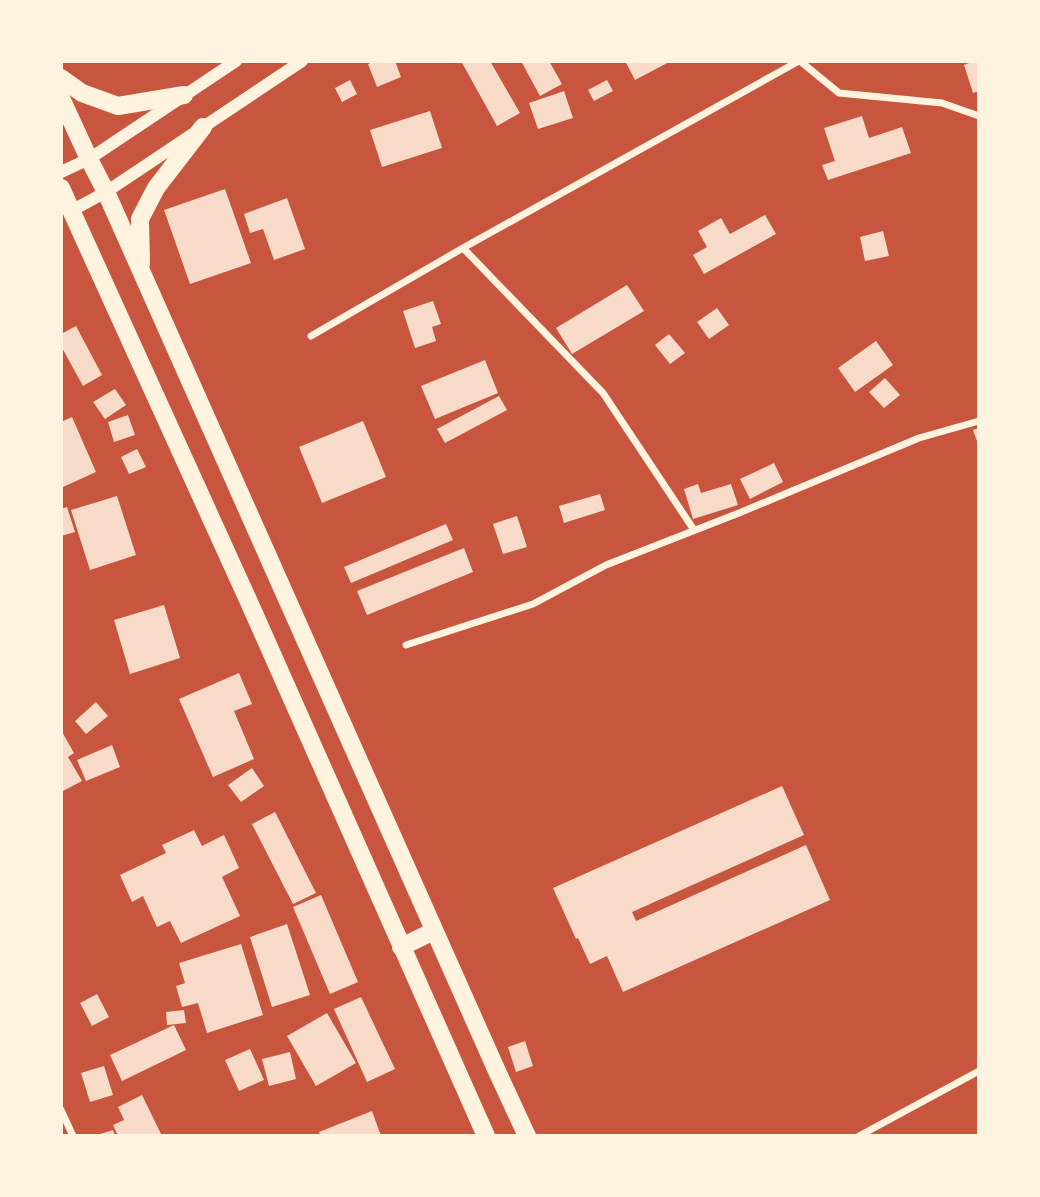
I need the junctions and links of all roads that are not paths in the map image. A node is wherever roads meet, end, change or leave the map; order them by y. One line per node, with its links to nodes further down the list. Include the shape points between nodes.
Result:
1 (236, 61): 5 (street)
2 (302, 61): 8 (street)
3 (799, 61): 7 (street, via 839,93 942,103); 14 (street)
4 (61, 78): 5 (main road, via 82,93 117,106)
5 (184, 94): 9 (street)
6 (61, 98): 9 (main road)
7 (979, 116)
8 (203, 127): 12 (street); 15 (main road, via 156,188 140,219)
9 (89, 159): 10 (street); 12 (main road)
10 (61, 172)
11 (61, 188): 13 (main road)
12 (106, 192): 13 (street); 15 (main road)
13 (69, 217): 21 (main road, via 249,602)
14 (463, 248): 16 (street); 18 (street, via 603,393)
15 (141, 271): 20 (main road)
16 (311, 336)
17 (979, 421): 18 (street, via 919,438)
18 (694, 530): 19 (street, via 606,565 533,604)
19 (405, 645)
20 (434, 931): 21 (main road); 26 (main road)
21 (401, 947): 25 (main road)
22 (979, 1071): 27 (street)
23 (61, 1110): 24 (street)
24 (73, 1136)
25 (486, 1136)
26 (527, 1136)
27 (859, 1136)

